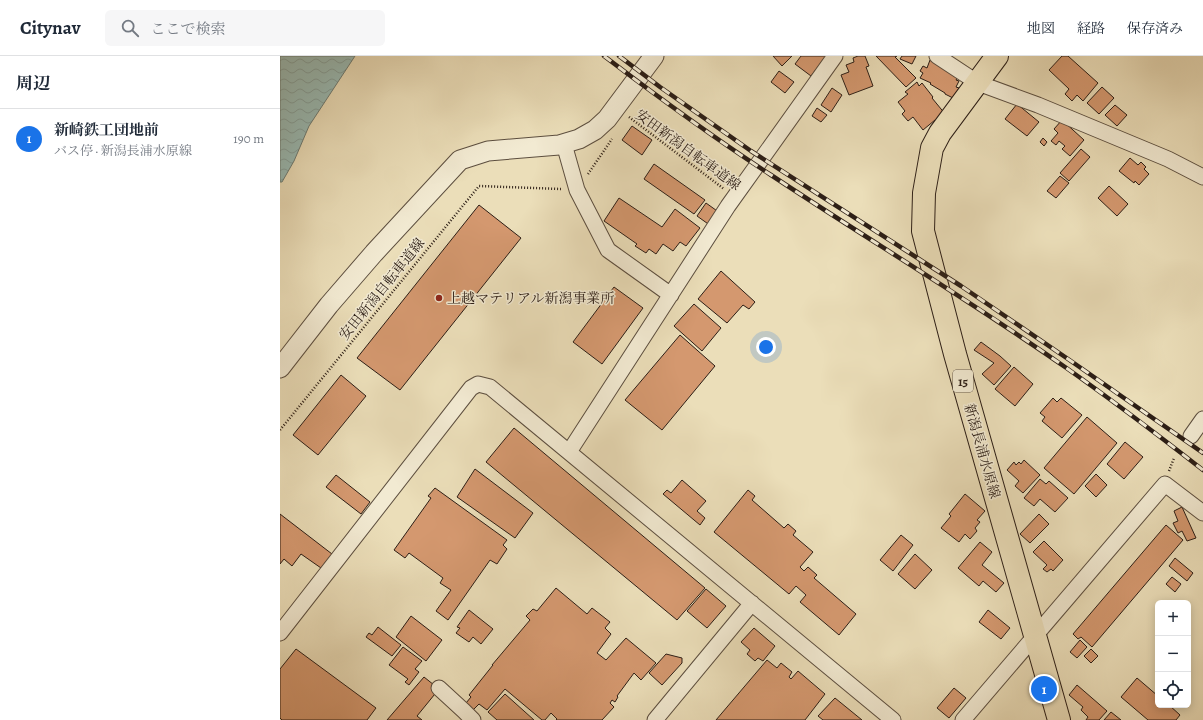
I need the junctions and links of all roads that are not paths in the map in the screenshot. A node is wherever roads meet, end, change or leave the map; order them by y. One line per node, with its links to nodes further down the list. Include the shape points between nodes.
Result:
1 (654, 56): 6 (street, via 607,120 579,139)
2 (835, 56): 8 (street, via 728,206)
3 (937, 56): 5 (street)
4 (997, 56): 5 (main road, 新潟長浦水原線 / 15)
5 (978, 83): 7 (street, via 1168,159); 16 (main road, 新潟長浦水原線 / 15, via 940,133 932,148 924,193 923,231)
6 (564, 144): 8 (street, via 577,190 608,250); 9 (street, via 488,151 460,160 369,258)
7 (1203, 177)
8 (671, 295): 12 (street)
9 (280, 368)
10 (1203, 419): 11 (street)
11 (1191, 436)
12 (568, 452): 14 (street); 15 (street, via 490,387 478,384 471,388)
13 (1203, 513): 16 (street, via 1165,484)
14 (752, 603): 19 (street); 20 (street)
15 (280, 633)
16 (1034, 637): 21 (street); 22 (main road, 新潟長浦水原線 / 15)
17 (439, 688): 18 (street)
18 (472, 720)
19 (655, 720)
20 (893, 720)
21 (963, 720)
22 (1059, 720)

